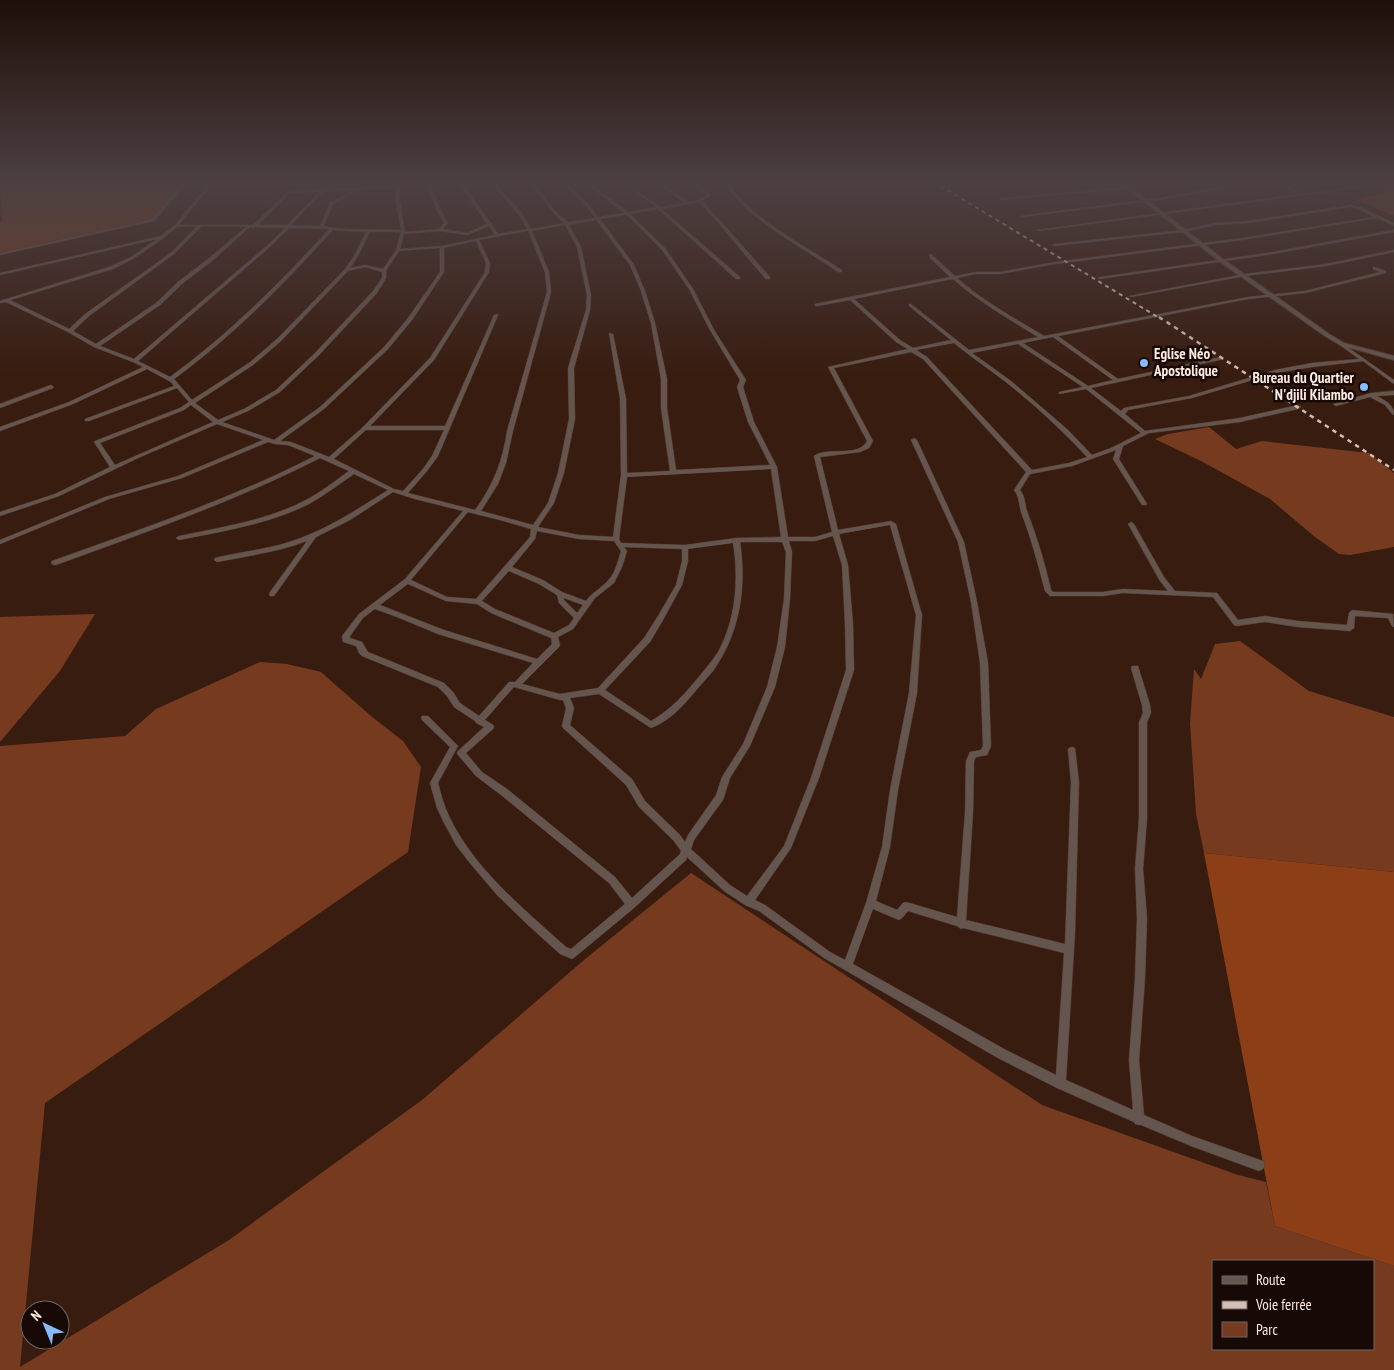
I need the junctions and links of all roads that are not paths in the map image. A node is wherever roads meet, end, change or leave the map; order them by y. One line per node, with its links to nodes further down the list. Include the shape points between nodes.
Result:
1 (36, 246): 25 (street)
2 (121, 246): 32 (street)
3 (150, 246): 41 (street, via 111,268)
4 (181, 246): 45 (street)
5 (227, 246): 52 (street, via 158,304)
6 (270, 246): 58 (street)
7 (316, 246): 60 (street, via 220,342)
8 (361, 246): 29 (street)
9 (399, 246): 23 (street)
10 (447, 246): 22 (street)
11 (480, 246): 77 (street, via 488,263 486,272 432,359)
12 (535, 246): 98 (street, via 547,272 548,301 511,425 508,448 489,497)
13 (579, 246): 101 (street, via 589,295 588,310 571,368 572,419 551,504)
14 (617, 246): 92 (street, via 632,266 654,323 664,378 663,402)
15 (661, 246): 88 (street, via 691,289 743,380 740,387 752,422)
16 (702, 246): 34 (street)
17 (739, 246): 35 (street)
18 (802, 246): 31 (street)
19 (1186, 246): 36 (street)
20 (1204, 246): 27 (street)
21 (1315, 246): 27 (street)
22 (442, 247): 23 (street); 83 (street, via 442,272 390,343 337,396)
23 (398, 250): 30 (street)
24 (1394, 251): 33 (street, via 1326,266)
25 (0, 254)
26 (931, 255): 36 (street)
27 (1221, 260): 33 (street); 37 (street)
28 (1375, 268): 38 (street, via 1384,272 1305,292)
29 (347, 270): 30 (street, via 365,266); 69 (street, via 279,340 251,364)
30 (384, 271): 76 (street, via 384,278 375,292 302,369 264,401)
31 (840, 271)
32 (0, 274)
33 (1245, 275): 38 (street); 39 (street)
34 (738, 278)
35 (768, 278)
36 (955, 278): 40 (street); 48 (street, via 995,309)
37 (1100, 278)
38 (1271, 295): 47 (street); 51 (street)
39 (1131, 296)
40 (852, 299): 43 (street); 53 (street, via 898,342)
41 (3, 301): 45 (street)
42 (911, 305): 49 (street)
43 (817, 306)
44 (496, 315): 78 (street)
45 (70, 331): 52 (street)
46 (611, 334): 93 (street, via 623,399)
47 (1054, 335): 48 (street); 61 (street)
48 (1042, 337): 50 (street)
49 (954, 341): 53 (street); 54 (street)
50 (1018, 342): 54 (street); 65 (street)
51 (1342, 344): 55 (street); 57 (street)
52 (96, 346): 58 (street)
53 (912, 350): 91 (street, via 925,358); 103 (street, via 831,367 870,441 867,447 858,450 817,456)
54 (969, 352): 86 (street, via 1009,382)
55 (1394, 358)
56 (1221, 360): 61 (street)
57 (1362, 360): 62 (street); 74 (street, via 1275,372 1190,397 1126,409)
58 (135, 361): 59 (street)
59 (148, 367): 60 (street); 79 (street, via 71,403)
60 (170, 380): 63 (street)
61 (1116, 380): 65 (street)
62 (1394, 382)
63 (178, 386): 69 (street); 75 (street)
64 (51, 388): 71 (street)
65 (1087, 388): 66 (street); 74 (street)
66 (1061, 393)
67 (1394, 393): 68 (street)
68 (1371, 395): 70 (street); 73 (street, via 1387,404)
69 (192, 403): 76 (street); 89 (street, via 97,442)
70 (1336, 404)
71 (0, 406)
72 (1298, 407): 80 (street, via 1240,420)
73 (1394, 413)
74 (1122, 414): 80 (street)
75 (87, 420)
76 (218, 423): 81 (street); 89 (street)
77 (365, 428): 78 (street); 87 (street)
78 (446, 428): 95 (street, via 430,464)
79 (0, 429)
80 (1144, 433): 84 (street)
81 (267, 440): 83 (street); 107 (street, via 180,477 107,498)
82 (914, 440): 137 (street, via 961,542 984,663 986,746 984,753 974,754 970,761 970,813)
83 (275, 442): 85 (street, via 289,443)
84 (1120, 446): 86 (street); 96 (street, via 1116,459)
85 (319, 456): 87 (street); 111 (street, via 187,515)
86 (1091, 456): 91 (street, via 1070,465)
87 (330, 460): 90 (street)
88 (774, 467): 92 (street); 106 (street)
89 (114, 468): 99 (street, via 57,495)
90 (352, 472): 94 (street); 104 (street, via 302,505 285,512)
91 (1030, 472): 114 (street, via 1017,490 1048,591 1052,594 1103,594 1124,590)
92 (673, 473): 93 (street)
93 (624, 475): 108 (street)
94 (392, 490): 95 (street); 102 (street)
95 (405, 493): 97 (street)
96 (1144, 504)
97 (466, 510): 98 (street); 113 (street)
98 (477, 512): 101 (street)
99 (0, 514)
100 (1131, 524): 114 (street)
101 (534, 528): 108 (street); 112 (street, via 533,537)
102 (328, 529): 110 (street, via 280,547); 115 (street, via 314,537)
103 (835, 533): 106 (street); 134 (street, via 845,565 850,670 815,778 787,848); 135 (street, via 894,525 919,614 913,693 886,846)
104 (179, 538)
105 (736, 540): 106 (street); 109 (street); 126 (street, via 739,592 730,631 712,666 680,703 651,725)
106 (784, 540): 133 (street, via 789,552 787,599 781,647 771,687 746,746 726,777 720,797)
107 (0, 542)
108 (618, 542): 109 (street); 118 (street, via 624,551 612,581)
109 (685, 548): 126 (street, via 679,585 661,618 647,640)
110 (217, 560)
111 (54, 563)
112 (508, 568): 116 (street); 117 (street)
113 (408, 581): 117 (street, via 446,599); 119 (street)
114 (1173, 593): 121 (street, via 1215,594 1239,624 1265,619 1350,628 1352,613 1390,616)
115 (272, 594)
116 (560, 594): 118 (street); 120 (street, via 561,601)
117 (478, 602): 122 (street)
118 (587, 604): 120 (street)
119 (373, 606): 123 (street); 129 (street, via 361,616 346,640 359,644 365,654 441,685 457,705)
120 (578, 617): 122 (street, via 571,627)
121 (1394, 624)
122 (554, 636): 123 (street, via 556,645)
123 (536, 662): 125 (street)
124 (1134, 668): 141 (street, via 1147,713 1144,722 1139,870 1142,918 1140,978 1134,1060)
125 (516, 685): 127 (street); 129 (street, via 512,684)
126 (600, 691): 127 (street)
127 (566, 697): 133 (street, via 570,708 566,726 629,782 642,804 678,838)
128 (424, 718): 130 (street)
129 (479, 721): 132 (street, via 490,727)
130 (454, 746): 132 (street); 136 (street, via 434,783 447,822 467,854 497,891 563,951 572,954)
131 (1072, 750): 138 (street, via 1075,782)
132 (461, 753): 136 (street, via 479,774 612,880)
133 (686, 850): 134 (street, via 727,888); 136 (street, via 683,857)
134 (748, 902): 139 (street, via 762,908)
135 (871, 903): 137 (street, via 899,915 906,906); 139 (street)
136 (631, 905)
137 (961, 924): 138 (street)
138 (1068, 950): 140 (street)
139 (847, 966): 140 (street)
140 (1061, 1084): 141 (street)
141 (1139, 1120): 142 (street)
142 (1259, 1165)

